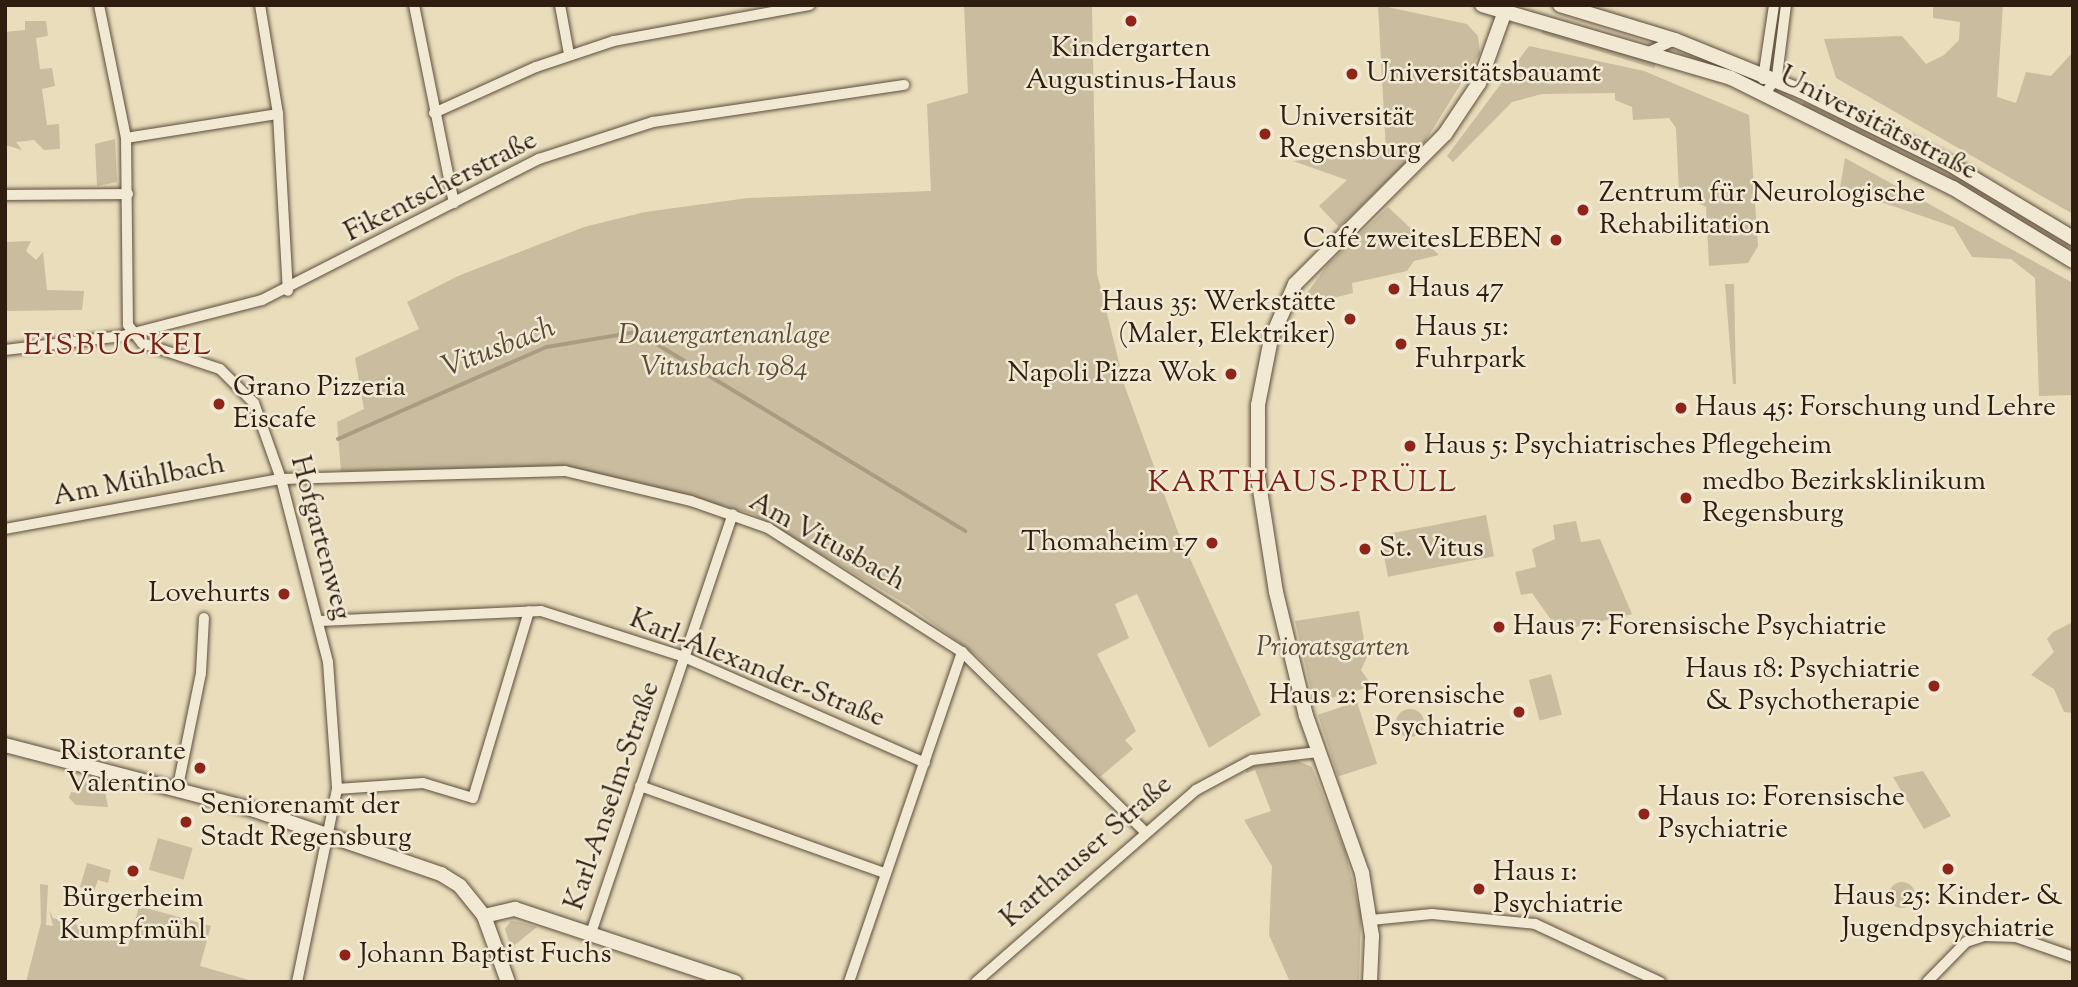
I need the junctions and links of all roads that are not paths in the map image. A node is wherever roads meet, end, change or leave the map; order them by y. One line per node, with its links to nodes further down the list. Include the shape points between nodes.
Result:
1 (99, 5): 19 (street)
2 (260, 5): 18 (street)
3 (414, 5): 17 (street)
4 (560, 5): 13 (street)
5 (810, 5): 13 (street, via 689,23)
6 (1482, 5): 10 (street, Universitätsstraße)
7 (1560, 5): 11 (street, Universitätsstraße)
8 (1774, 5): 14 (street)
9 (1786, 5): 14 (street)
10 (1507, 8): 12 (street, Universitätsstraße); 37 (street, via 1460,114 1416,166 1306,270 1271,339 1258,405 1260,497 1286,637)
11 (1675, 40): 12 (street); 14 (street, Universitätsstraße)
12 (1650, 51): 16 (street, Universitätsstraße)
13 (569, 54): 17 (street)
14 (1769, 78): 16 (street); 23 (street, Universitätsstraße, via 1903,139)
15 (904, 85): 22 (street, Fikentscherstraße, via 653,122 539,159)
16 (1765, 94): 24 (street, Universitätsstraße, via 1953,188)
17 (434, 113): 22 (street)
18 (278, 114): 19 (street); 25 (street)
19 (126, 138): 20 (street)
20 (128, 194): 21 (street); 26 (street)
21 (5, 195)
22 (454, 203): 25 (street, Fikentscherstraße)
23 (2073, 238)
24 (2073, 261)
25 (288, 291): 26 (street, Fikentscherstraße)
26 (132, 333): 27 (street, Fikentscherstraße); 28 (street, Hofgartenweg, via 155,349 198,359 233,377 263,420)
27 (5, 351)
28 (281, 479): 29 (street, Am Vitusbach, via 565,471); 30 (street, Am Mühlbach); 33 (street, Hofgartenweg)
29 (733, 514): 34 (street, Am Vitusbach, via 780,535); 35 (street, Karl-Anselm-Straße)
30 (5, 529)
31 (529, 611): 33 (street, Karl-Alexander-Straße); 35 (street, Karl-Alexander-Straße); 40 (street, via 473,799 423,783)
32 (204, 618): 41 (street, via 201,673)
33 (320, 621): 40 (street, Hofgartenweg)
34 (962, 652): 38 (street); 42 (street, Am Vitusbach)
35 (684, 657): 38 (street, Karl-Alexander-Straße); 39 (street, Karl-Anselm-Straße)
36 (5, 745): 41 (street)
37 (1318, 752): 42 (street, Karthauser Straße, via 1252,760 1196,789); 46 (street, via 1360,866)
38 (925, 764): 44 (street)
39 (640, 786): 44 (street); 47 (street, Karl-Anselm-Straße)
40 (337, 789): 43 (street, Hofgartenweg)
41 (177, 791): 43 (street)
42 (1143, 830): 53 (street, Karthauser Straße)
43 (332, 833): 45 (street, via 460,886); 49 (street, Hofgartenweg)
44 (885, 873): 52 (street)
45 (484, 916): 47 (street, via 515,909); 50 (street)
46 (1371, 920): 54 (street); 55 (street, via 1432,914 1535,924)
47 (591, 933): 51 (street)
48 (2073, 957): 56 (street, via 2016,937 1985,936 1966,942)
49 (297, 982)
50 (508, 982)
51 (735, 982)
52 (849, 982)
53 (976, 982)
54 (1370, 982)
55 (1660, 982)
56 (1927, 982)

